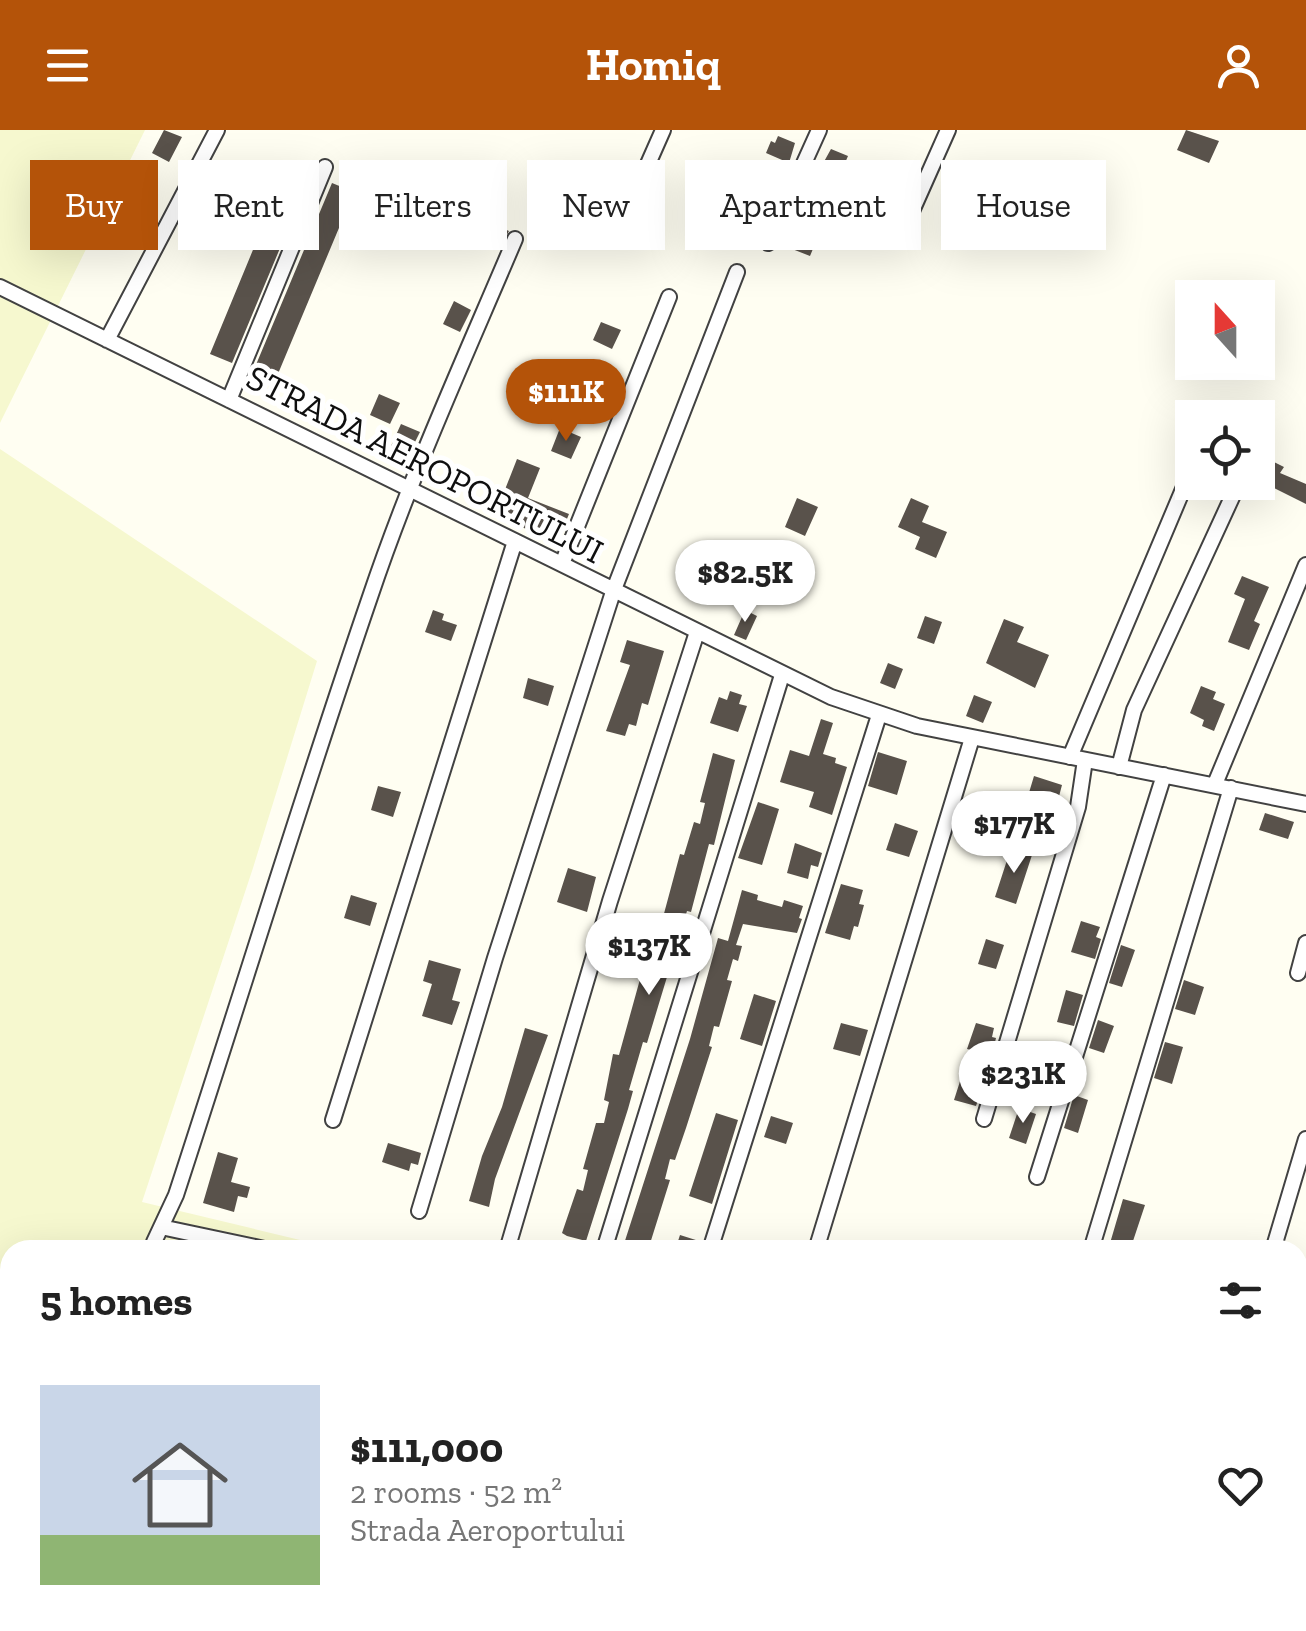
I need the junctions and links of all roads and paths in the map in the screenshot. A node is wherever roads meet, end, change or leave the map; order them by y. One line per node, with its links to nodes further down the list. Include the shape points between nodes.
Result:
1 (217, 130): 13 (street)
2 (663, 130): 5 (street)
3 (819, 130): 6 (street)
4 (948, 130): 8 (street)
5 (650, 160)
6 (805, 160)
7 (325, 167): 14 (street)
8 (921, 191)
9 (515, 239): 15 (street)
10 (737, 272): 21 (street)
11 (0, 287): 13 (street, STRADA AEROPORTULUI)
12 (669, 296): 19 (street)
13 (107, 340): 14 (street, STRADA AEROPORTULUI)
14 (228, 400): 15 (street, STRADA AEROPORTULUI)
15 (410, 490): 18 (street, STRADA AEROPORTULUI); 39 (street)
16 (1179, 500): 26 (street)
17 (1231, 500): 27 (street, via 1134,710)
18 (515, 541): 19 (street, STRADA AEROPORTULUI); 35 (street)
19 (562, 564): 21 (street, STRADA AEROPORTULUI)
20 (1306, 565): 29 (street)
21 (613, 592): 22 (street, STRADA AEROPORTULUI); 38 (street)
22 (697, 632): 23 (street, STRADA AEROPORTULUI); 42 (street)
23 (782, 674): 24 (street, STRADA AEROPORTULUI); 43 (street)
24 (879, 715): 25 (street, STRADA AEROPORTULUI); 44 (street)
25 (972, 738): 26 (street, STRADA AEROPORTULUI); 45 (street)
26 (1077, 759): 27 (street, STRADA AEROPORTULUI); 34 (street, via 1078,808)
27 (1119, 766): 28 (street, STRADA AEROPORTULUI)
28 (1164, 775): 29 (street, STRADA AEROPORTULUI); 37 (street)
29 (1214, 784): 30 (street, STRADA AEROPORTULUI)
30 (1230, 788): 31 (street, STRADA AEROPORTULUI); 46 (street)
31 (1306, 804)
32 (1306, 943): 33 (street)
33 (1298, 973)
34 (984, 1119)
35 (333, 1120)
36 (1306, 1140): 47 (street)
37 (1037, 1177)
38 (419, 1211)
39 (161, 1227): 40 (street); 41 (street)
40 (155, 1240)
41 (222, 1240)
42 (510, 1240)
43 (607, 1240)
44 (713, 1240)
45 (819, 1240)
46 (1093, 1240)
47 (1276, 1240)

